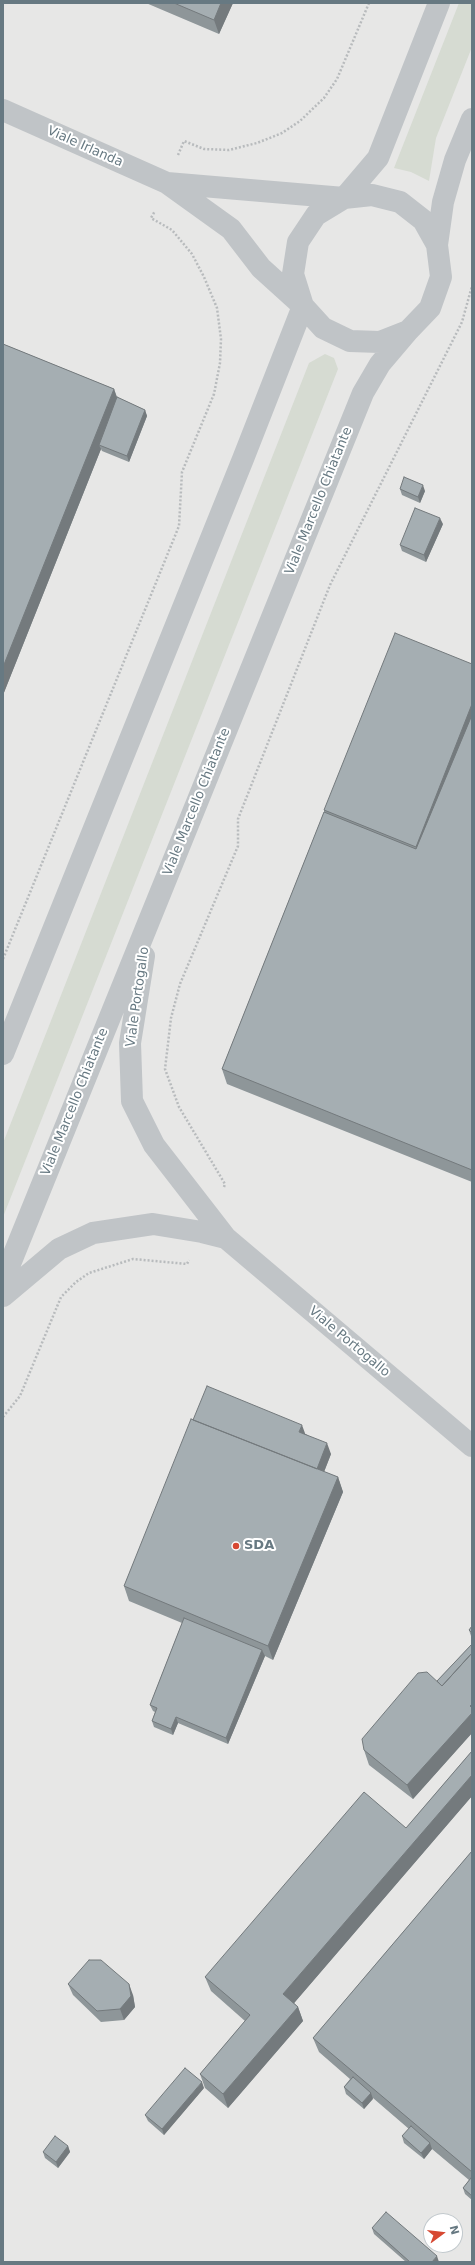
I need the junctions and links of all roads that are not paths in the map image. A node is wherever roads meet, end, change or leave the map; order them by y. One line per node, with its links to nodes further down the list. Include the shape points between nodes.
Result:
1 (439, 3): 5 (street, Viale Marcello Chiatante, via 378,158)
2 (3, 110): 4 (street, Viale Irlanda)
3 (472, 119): 6 (street, Viale Marcello Chiatante, via 455,160 443,202)
4 (167, 183): 5 (street, Viale Irlanda); 7 (street, Viale Irlanda, via 231,229 261,268)
5 (344, 198): 6 (street, Viale Marcello Chiatante, via 372,195 400,202 423,220); 7 (street, Viale Marcello Chiatante, via 316,215 298,242 293,274)
6 (437, 244): 8 (street, Viale Marcello Chiatante, via 441,277 430,308)
7 (303, 306): 8 (street, Viale Marcello Chiatante, via 323,328 350,341 380,342); 10 (street)
8 (408, 331): 9 (street, Viale Marcello Chiatante, via 380,364 362,393)
9 (150, 919): 11 (street, Viale Portogallo, via 130,1043 132,1101 154,1145); 12 (street, Viale Marcello Chiatante)
10 (3, 1054)
11 (206, 1225): 13 (street, Viale Portogallo, via 153,1224 93,1233 59,1249); 14 (street, Viale Portogallo, via 226,1238)
12 (3, 1281)
13 (3, 1296)
14 (472, 1446)

